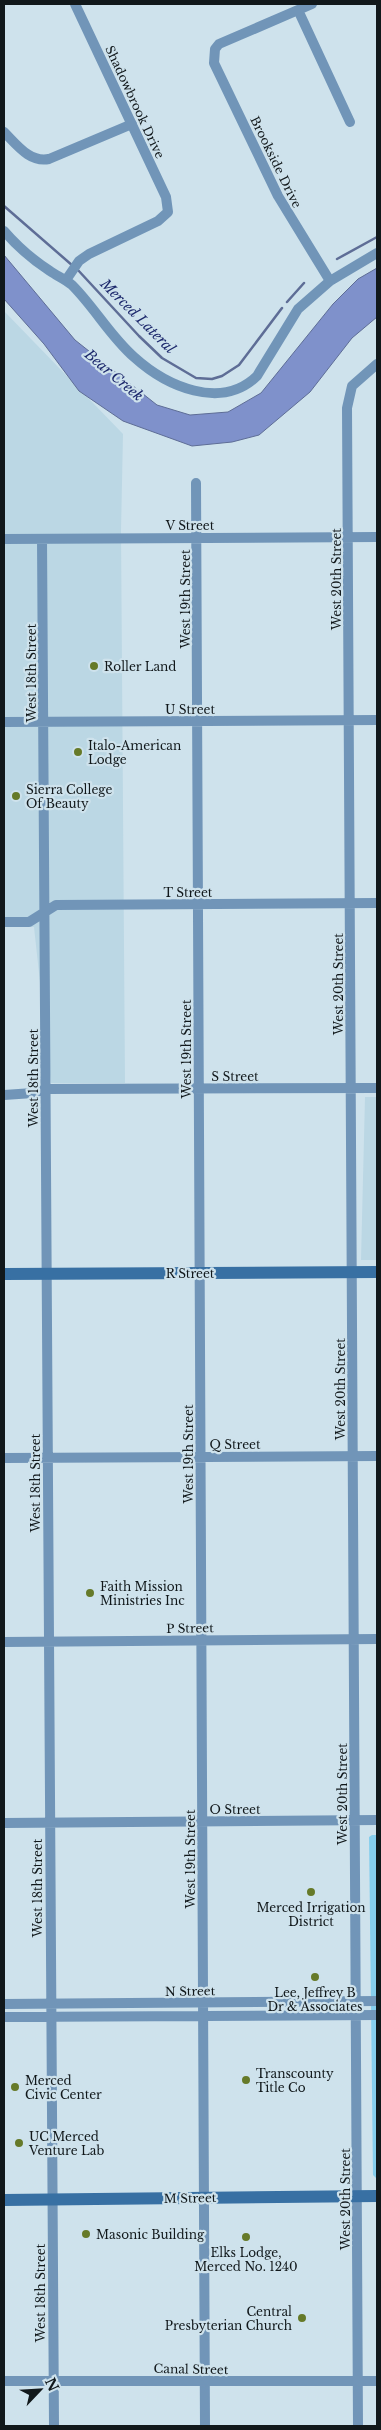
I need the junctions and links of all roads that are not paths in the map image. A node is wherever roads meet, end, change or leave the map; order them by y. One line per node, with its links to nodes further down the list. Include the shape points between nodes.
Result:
1 (75, 4): 5 (street, Shadowbrook Drive)
2 (312, 4): 3 (street)
3 (298, 10): 4 (street); 10 (street, Brookside Drive, via 225,41 215,49 214,63 278,196)
4 (350, 122)
5 (132, 124): 6 (street, via 40,161 30,157); 9 (street, Shadowbrook Drive, via 166,197 168,212 158,221 96,250 79,261)
6 (4, 132)
7 (4, 231): 9 (street, via 40,264)
8 (377, 253): 10 (street)
9 (69, 275): 10 (street, via 111,333 145,366 182,388 216,394 244,386 257,376 298,309)
10 (330, 281)
11 (377, 364): 14 (street, West 20th Street, via 352,386 348,396)
12 (196, 482): 15 (street, West 19th Street)
13 (377, 536): 14 (street, V Street)
14 (348, 537): 15 (street, V Street); 18 (street, West 20th Street)
15 (197, 538): 17 (street, V Street); 20 (street, West 19th Street)
16 (4, 539): 17 (street, V Street)
17 (42, 539): 22 (street, West 18th Street)
18 (349, 720): 19 (street, U Street); 20 (street, U Street); 23 (street, West 20th Street)
19 (377, 720)
20 (198, 721): 22 (street, U Street); 25 (street, West 19th Street)
21 (4, 722): 22 (street, U Street)
22 (43, 722): 26 (street, West 18th Street)
23 (350, 903): 24 (street, T Street); 25 (street, T Street); 28 (street, West 20th Street)
24 (377, 903)
25 (198, 904): 26 (street, T Street, via 56,905); 31 (street, West 19th Street)
26 (44, 914): 27 (street, T Street, via 29,922); 30 (street, West 18th Street)
27 (4, 922)
28 (351, 1088): 29 (street, S Street); 31 (street, S Street); 33 (street, West 20th Street)
29 (377, 1088)
30 (46, 1089): 31 (street, S Street); 32 (street, S Street); 37 (street, West 18th Street)
31 (199, 1089): 35 (street, West 19th Street)
32 (4, 1095)
33 (352, 1272): 34 (street, R Street); 35 (street, R Street); 38 (street, West 20th Street)
34 (377, 1272)
35 (200, 1273): 37 (street, R Street); 40 (street, West 19th Street)
36 (4, 1274): 37 (street, R Street)
37 (46, 1274): 42 (street, West 18th Street)
38 (353, 1456): 39 (street, Q Street); 40 (street, Q Street); 43 (street, West 20th Street)
39 (377, 1456)
40 (201, 1457): 42 (street, Q Street); 45 (street, West 19th Street)
41 (4, 1458): 42 (street, Q Street)
42 (48, 1458): 46 (street, West 18th Street)
43 (354, 1639): 44 (street, P Street); 45 (street, P Street); 48 (street, West 20th Street)
44 (377, 1639)
45 (202, 1640): 46 (street, P Street); 51 (street, West 19th Street)
46 (48, 1641): 47 (street, P Street); 50 (street, West 18th Street)
47 (4, 1642)
48 (355, 1820): 49 (street, O Street); 51 (street, O Street); 54 (street, West 20th Street)
49 (377, 1820)
50 (49, 1822): 51 (street, O Street); 52 (street, O Street); 56 (street, West 18th Street)
51 (202, 1822): 57 (street, West 19th Street)
52 (4, 1823)
53 (377, 2001): 54 (street, N Street)
54 (356, 2002): 57 (street, N Street); 58 (street, West 20th Street)
55 (4, 2004): 56 (street, N Street)
56 (50, 2004): 57 (street, N Street); 60 (street, West 18th Street)
57 (203, 2004): 61 (street, West 19th Street)
58 (357, 2015): 59 (street, N Street); 61 (street, N Street); 63 (street, West 20th Street)
59 (377, 2015)
60 (50, 2016): 61 (street, N Street); 62 (street, N Street); 66 (street, West 18th Street)
61 (203, 2016): 65 (street, West 19th Street)
62 (4, 2017)
63 (357, 2196): 64 (street, M Street); 65 (street, M Street); 72 (street, West 20th Street)
64 (377, 2196)
65 (204, 2198): 66 (street, M Street); 71 (street, West 19th Street)
66 (52, 2199): 67 (street, M Street); 68 (street, West 18th Street)
67 (4, 2200)
68 (53, 2380): 69 (street, Canal Street); 71 (street, Canal Street); 73 (street, West 18th Street)
69 (4, 2381)
70 (377, 2381): 72 (street, Canal Street)
71 (204, 2382): 72 (street, Canal Street); 74 (street, West 19th Street)
72 (358, 2382): 75 (street, West 20th Street)
73 (54, 2426)
74 (205, 2426)
75 (358, 2426)

